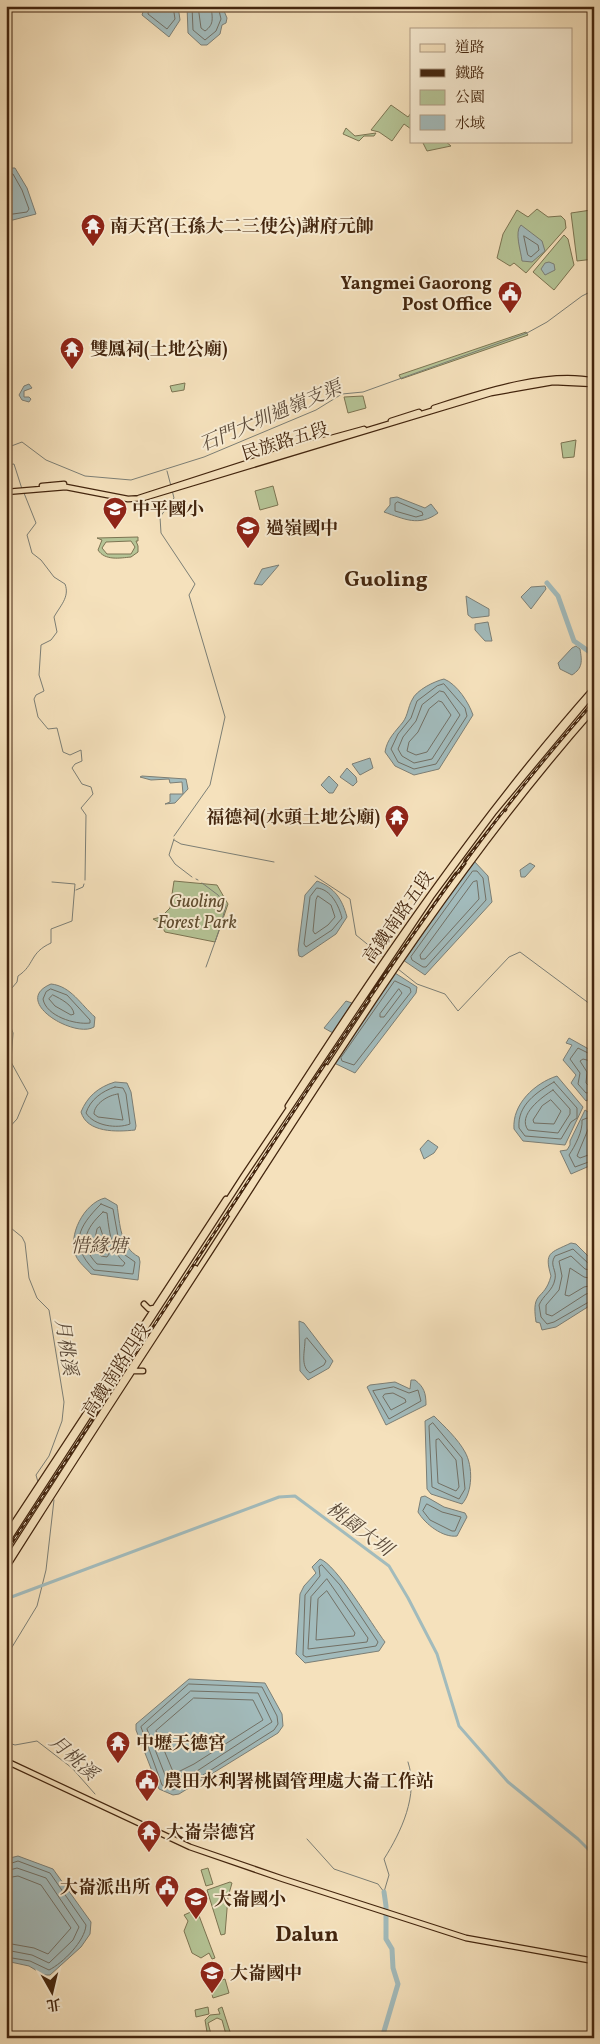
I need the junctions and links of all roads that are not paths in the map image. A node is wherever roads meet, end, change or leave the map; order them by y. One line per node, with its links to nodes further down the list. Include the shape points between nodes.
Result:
1 (593, 382): 3 (main road, 民族路五段, via 553,382 491,393); 3 (main road, 民族路五段, via 552,380 497,388)
2 (6, 492): 3 (main road, via 76,488 128,499)
3 (139, 498)
4 (594, 688): 8 (main road, 高鐵南路五段)
5 (594, 692): 10 (main road, 高鐵南路五段)
6 (594, 704): 9 (main road, 高鐵南路五段)
7 (594, 709): 11 (main road, 高鐵南路五段)
8 (573, 712): 10 (main road); 15 (main road, 高鐵南路五段, via 504,793)
9 (584, 714): 11 (main road); 13 (main road, 高鐵南路五段)
10 (565, 725): 14 (main road, 高鐵南路五段, via 476,835)
11 (576, 729): 12 (main road, 高鐵南路五段)
12 (546, 766): 13 (main road); 17 (main road, 高鐵南路五段, via 467,865)
13 (534, 776): 16 (main road, 高鐵南路五段)
14 (431, 897): 15 (main road); 19 (main road, 高鐵南路五段)
15 (418, 910): 18 (main road, 高鐵南路五段)
16 (417, 930): 17 (main road); 21 (main road, 高鐵南路五段)
17 (411, 944): 20 (main road, 高鐵南路五段)
18 (340, 1026): 19 (main road); 22 (main road, 高鐵南路五段)
19 (336, 1039): 22 (main road, 高鐵南路五段)
20 (278, 1147): 21 (main road); 23 (main road, 高鐵南路五段)
21 (267, 1158): 23 (main road, 高鐵南路五段)
22 (242, 1176): 24 (main road, 高鐵南路四段); 25 (main road, 高鐵南路四段)
23 (250, 1188): 26 (main road, 高鐵南路四段); 27 (main road, 高鐵南路四段)
24 (197, 1250): 25 (main road); 30 (main road, 高鐵南路四段)
25 (186, 1261): 29 (main road, 高鐵南路四段)
26 (199, 1267): 27 (main road); 35 (main road, 高鐵南路四段)
27 (187, 1279): 31 (main road, 高鐵南路四段)
28 (144, 1304): 29 (main road, via 150,1309)
29 (155, 1308): 37 (main road, 高鐵南路四段)
30 (149, 1322): 31 (main road); 32 (main road, 高鐵南路四段)
31 (156, 1328): 33 (main road, 高鐵南路四段)
32 (130, 1352): 33 (main road, via 136,1354); 36 (main road, 高鐵南路四段)
33 (137, 1359): 38 (main road, 高鐵南路四段)
34 (143, 1371): 35 (main road)
35 (132, 1372): 39 (main road, 高鐵南路四段)
36 (75, 1438): 37 (main road); 41 (main road, 高鐵南路四段)
37 (61, 1453): 40 (main road, 高鐵南路四段)
38 (57, 1479): 39 (main road); 42 (main road, 高鐵南路四段)
39 (53, 1493): 42 (main road, 高鐵南路四段)
40 (6, 1535)
41 (6, 1542)
42 (6, 1565)
43 (6, 1761): 44 (main road, via 190,1847 466,1938)
44 (594, 1961)

